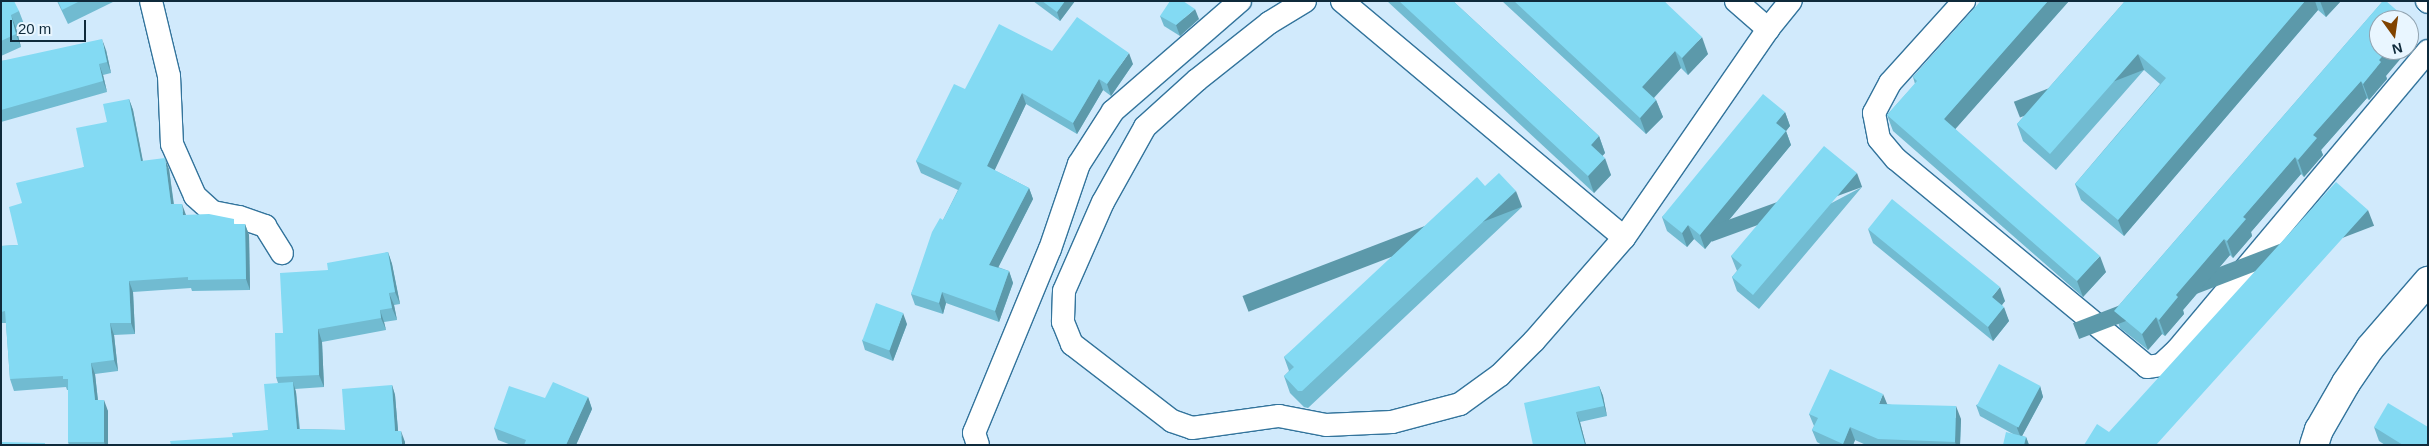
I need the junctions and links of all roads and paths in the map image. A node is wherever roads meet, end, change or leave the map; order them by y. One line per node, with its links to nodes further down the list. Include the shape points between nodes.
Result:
1 (150, 1): 11 (street, via 169,76 172,144 195,196 213,212 265,226)
2 (1240, 1): 13 (street, via 1113,111 1079,164 1050,249 974,433)
3 (1305, 1): 10 (street, via 1269,23 1145,127 1103,202 1064,291 1063,322 1072,344 1172,421 1192,428 1279,416 1326,425 1392,422 1460,404 1500,375 1534,341)
4 (1342, 1): 10 (street)
5 (1736, 1): 8 (street)
6 (1791, 1): 8 (street)
7 (1964, 1): 9 (street, via 1890,83 1874,113 1879,139 1896,159 2147,367 2161,365 2178,349)
8 (1768, 29): 10 (street)
9 (2428, 51)
10 (1624, 238)
11 (282, 253)
12 (2428, 280): 14 (main road, via 2370,348 2346,383)
13 (978, 445)
14 (2314, 445)

